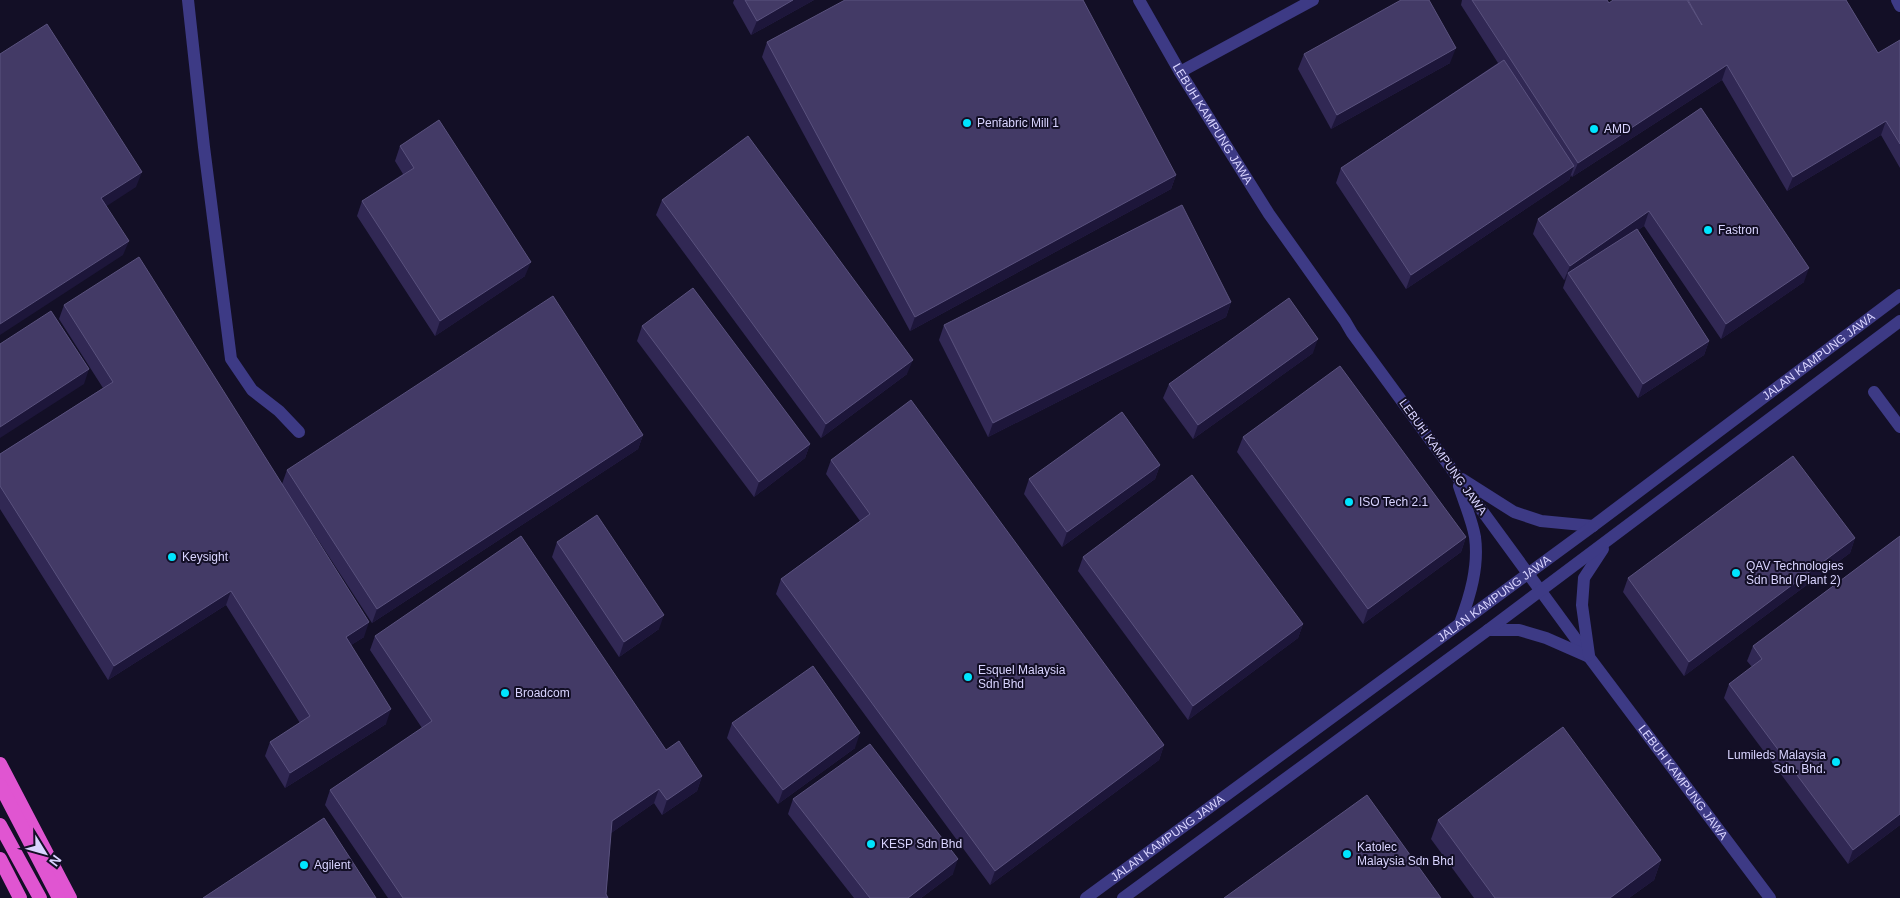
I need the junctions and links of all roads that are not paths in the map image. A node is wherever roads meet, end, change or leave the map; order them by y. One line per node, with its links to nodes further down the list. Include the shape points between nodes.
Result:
1 (188, 0): 11 (street, via 231,359 252,390)
2 (1140, 0): 6 (street, LEBUH KAMPUNG JAWA)
3 (1313, 0): 6 (street)
4 (1897, 0): 5 (street)
5 (1900, 6)
6 (1180, 72): 12 (street, LEBUH KAMPUNG JAWA, via 1269,214)
7 (1900, 295): 13 (street, JALAN KAMPUNG JAWA)
8 (1900, 321): 14 (street, JALAN KAMPUNG JAWA)
9 (1874, 392): 10 (street)
10 (1900, 427)
11 (299, 432)
12 (1456, 475): 13 (street, via 1514,512 1541,521); 15 (street, LEBUH KAMPUNG JAWA); 17 (street, via 1474,537 1476,566)
13 (1593, 526): 15 (street, JALAN KAMPUNG JAWA)
14 (1608, 540): 16 (street, JALAN KAMPUNG JAWA); 19 (street, via 1584,578 1582,605)
15 (1528, 574): 16 (street, LEBUH KAMPUNG JAWA); 17 (street, JALAN KAMPUNG JAWA)
16 (1540, 591): 18 (street, JALAN KAMPUNG JAWA); 19 (street, LEBUH KAMPUNG JAWA)
17 (1460, 623): 28 (street, JALAN KAMPUNG JAWA)
18 (1488, 630): 19 (street, via 1519,630); 29 (street, JALAN KAMPUNG JAWA)
19 (1589, 658): 30 (street, LEBUH KAMPUNG JAWA)
20 (0, 764): 27 (highway)
21 (0, 785): 26 (highway)
22 (0, 825): 25 (highway)
23 (0, 859): 24 (highway)
24 (20, 898)
25 (40, 898)
26 (59, 898)
27 (70, 898)
28 (1086, 898)
29 (1123, 898)
30 (1770, 898)

